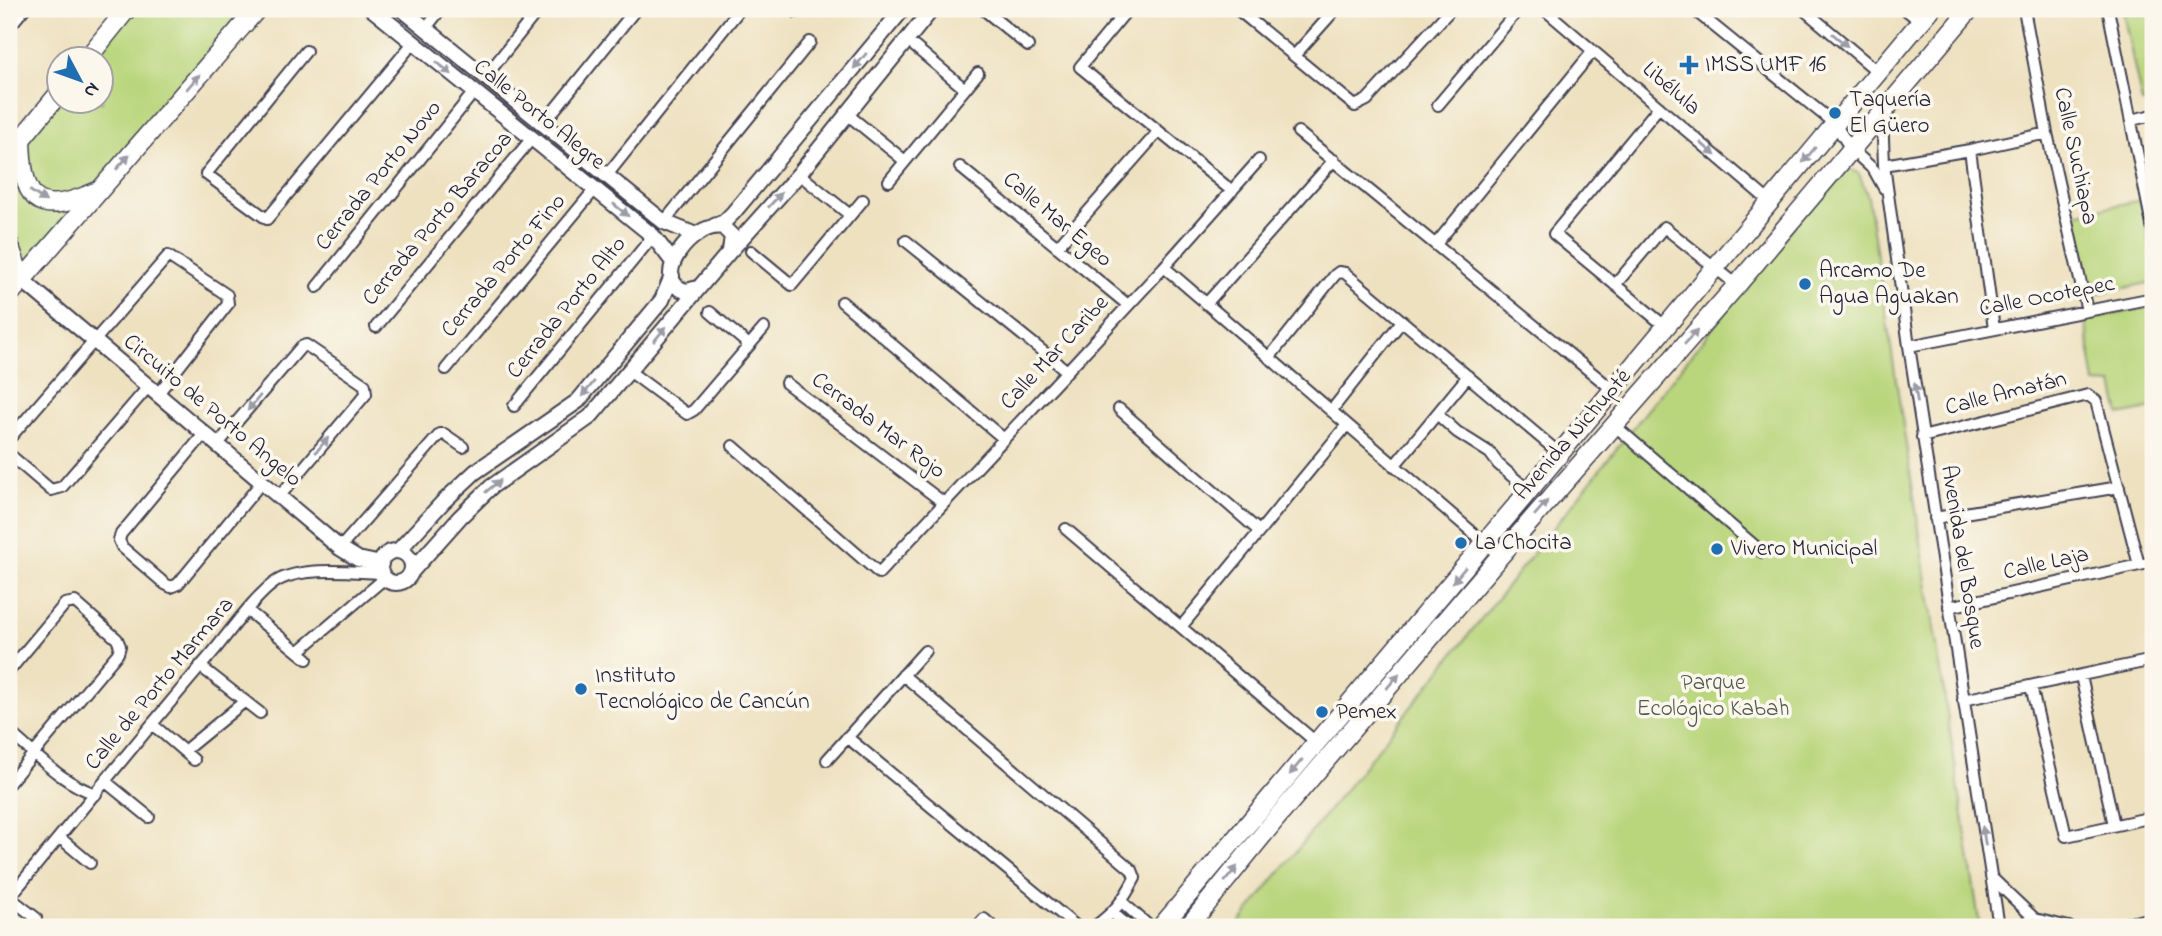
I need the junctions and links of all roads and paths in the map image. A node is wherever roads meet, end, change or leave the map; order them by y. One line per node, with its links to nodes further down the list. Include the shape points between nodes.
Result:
1 (24, 9): 26 (street)
2 (127, 9): 30 (main road)
3 (257, 9): 67 (main road, one-way to 3)
4 (372, 9): 29 (street, Calle Porto Alegre)
5 (402, 9): 27 (street, Calle Porto Alegre)
6 (441, 9): 27 (street)
7 (540, 9): 38 (street)
8 (636, 9): 48 (street)
9 (740, 9): 64 (street)
10 (903, 9): 74 (street, one-way to 74, via 733,213)
11 (932, 9): 45 (street)
12 (983, 9): 31 (street)
13 (1128, 9): 50 (street, via 1080,67)
14 (1237, 9): 35 (street)
15 (1336, 9): 35 (street)
16 (1451, 9): 35 (street, via 1367,100 1354,106)
17 (1519, 9): 41 (street)
18 (1544, 9): 34 (street, Libélula)
19 (1693, 9): 49 (street, Avenida del Bosque)
20 (1803, 9): 36 (street, one-way to 36)
21 (1905, 9): 25 (street)
22 (1970, 9): 44 (main road, Avenida Nichupté)
23 (2024, 9): 52 (street, Calle Suchiapa)
24 (2108, 9): 47 (street)
25 (1925, 15): 36 (main road, Avenida Nichupté)
26 (9, 27)
27 (425, 28): 29 (street); 38 (street, Calle Porto Alegre)
28 (810, 42): 73 (street)
29 (413, 43): 33 (street, via 267,219 206,174); 40 (street, Calle Porto Alegre, one-way to 40)
30 (97, 46)
31 (1028, 46)
32 (915, 47): 39 (street)
33 (306, 51)
34 (1593, 51): 42 (street, Libélula); 80 (street)
35 (1294, 56)
36 (1878, 72): 49 (main road, Avenida Nichupté)
37 (978, 73): 39 (street)
38 (486, 76): 48 (street, Calle Porto Alegre)
39 (965, 89): 60 (street)
40 (474, 92): 54 (street, Calle Porto Alegre); 90 (street, Cerrada Porto Novo)
41 (1438, 105)
42 (1659, 107): 71 (street, Libélula, one-way to 71); 88 (street, via 1554,234)
43 (46, 109): 53 (main road)
44 (1882, 113): 55 (main road, Avenida Nichupté); 61 (street, Avenida del Bosque)
45 (847, 114): 60 (street); 63 (street)
46 (2153, 115): 47 (street)
47 (2131, 120): 75 (street)
48 (543, 124): 54 (street); 64 (street, Calle Porto Alegre)
49 (1835, 124): 55 (street, Avenida del Bosque); 71 (main road, Avenida Nichupté, one-way to 71)
50 (1158, 132): 68 (street); 81 (street)
51 (1298, 132): 59 (street)
52 (2047, 133): 56 (street); 97 (street, Calle Suchiapa)
53 (21, 138): 57 (main road); 67 (main road, one-way to 67, via 23,178 35,196 60,204)
54 (533, 138): 66 (street, Calle Porto Alegre); 100 (street, Cerrada Porto Baracoa)
55 (1851, 149): 69 (street, Avenida del Bosque, via 1874,170); 89 (main road, Avenida Nichupté)
56 (1970, 150): 61 (street); 103 (street)
57 (9, 154)
58 (1259, 160): 68 (street, Calle Mar Caribe)
59 (1334, 160): 80 (street); 95 (street)
60 (905, 162): 65 (street)
61 (1884, 165): 69 (street, Avenida del Bosque)
62 (960, 167): 81 (street, Calle Mar Egeo)
63 (799, 174): 72 (street); 82 (street, one-way to 63)
64 (607, 175): 66 (street); 73 (street, Calle Porto Alegre)
65 (889, 181)
66 (595, 189): 77 (street, Calle Porto Alegre, one-way to 77); 108 (street, Cerrada Porto Fino)
67 (98, 190): 87 (main road)
68 (1232, 191): 84 (street, Calle Mar Caribe)
69 (1887, 193): 106 (street, Avenida del Bosque)
70 (863, 200): 72 (street)
71 (1770, 202): 85 (main road, Avenida Nichupté)
72 (850, 215): 83 (street, via 792,285)
73 (664, 222): 76 (street, Calle Porto Alegre); 77 (street)
74 (715, 226): 76 (street); 82 (street, via 730,232)
75 (2153, 230)
76 (696, 235): 86 (street, via 683,246)
77 (653, 236): 86 (street, Calle Porto Alegre); 115 (street, Cerrada Porto Alto)
78 (906, 241): 110 (street)
79 (9, 244): 87 (main road)
80 (1436, 244): 113 (street)
81 (1057, 247): 96 (street, Calle Mar Egeo)
82 (730, 251): 91 (street)
83 (751, 251)
84 (1164, 267): 95 (street); 96 (street, Calle Mar Caribe)
85 (1715, 267): 88 (street, via 1664,227); 89 (street); 101 (main road, Avenida Nichupté)
86 (672, 269): 91 (street, via 678,289); 135 (street, one-way to 135, via 662,300 578,401 496,456)
87 (21, 279): 92 (main road); 104 (street, Circuito de Porto Angelo)
88 (1615, 285): 101 (street)
89 (1737, 285): 120 (main road, Avenida Nichupté, one-way to 89)
90 (317, 287)
91 (698, 288): 109 (street, one-way to 91)
92 (9, 295)
93 (2153, 298): 97 (street, Calle Ocotepec)
94 (842, 302): 124 (street)
95 (1206, 304): 107 (street)
96 (1128, 305): 110 (street, Calle Mar Caribe)
97 (2087, 311): 103 (street, Calle Ocotepec)
98 (710, 312): 105 (street)
99 (1402, 321): 107 (street, via 1339,272); 111 (street); 117 (street)
100 (376, 327)
101 (1666, 327): 113 (main road, Avenida Nichupté)
102 (764, 328): 105 (street)
103 (1994, 329): 106 (street, Calle Ocotepec)
104 (92, 340): 114 (street, Circuito de Porto Angelo); 114 (street, via 168,256 227,295 228,304); 123 (street)
105 (749, 345): 109 (street, via 687,414)
106 (1909, 346): 122 (street, Avenida del Bosque, one-way to 106)
107 (1269, 358): 117 (street)
108 (446, 369)
109 (629, 371): 137 (street, one-way to 109, via 511,472 590,417)
110 (1067, 371): 124 (street, Calle Mar Caribe)
111 (1468, 376): 118 (street); 128 (street)
112 (786, 383): 136 (street, Cerrada Mar Rojo)
113 (1613, 390): 128 (main road, Avenida Nichupté)
114 (152, 391): 121 (street, Circuito de Porto Angelo); 129 (street, via 57,490 51,490)
115 (514, 406)
116 (1119, 409): 140 (street)
117 (1331, 411): 119 (street)
118 (1437, 414): 130 (street); 133 (street, via 1490,453)
119 (1347, 425): 130 (street); 140 (street)
120 (1614, 425): 144 (street); 145 (main road, Avenida Nichupté, one-way to 120)
121 (204, 435): 125 (street, Circuito de Porto Angelo); 131 (street, via 121,534 122,547 165,584 178,584)
122 (1922, 437): 132 (street, Calle Amatán, via 2088,395 2096,401); 138 (street, Avenida del Bosque)
123 (9, 439)
124 (1004, 439): 136 (street, Calle Mar Caribe)
125 (217, 446): 131 (street, Circuito de Porto Angelo); 134 (street, one-way to 125, via 366,394 365,385 312,346 301,347)
126 (733, 446): 136 (street, Calle Mar Caribe, via 879,573)
127 (463, 447): 142 (street, via 439,433)
128 (1559, 453): 133 (main road, Avenida Nichupté)
129 (9, 454)
130 (1394, 466): 141 (street)
131 (261, 483): 134 (street, Circuito de Porto Angelo)
132 (2119, 487): 138 (street); 147 (street, Calle Amatán)
133 (1529, 491): 141 (main road, Avenida Nichupté)
134 (278, 498): 142 (street, Circuito de Porto Angelo)
135 (443, 502): 137 (street); 143 (street)
136 (944, 503)
137 (460, 517): 148 (street)
138 (1935, 518): 150 (street, Avenida del Bosque)
139 (1066, 529): 152 (street)
140 (1259, 531): 152 (street)
141 (1484, 544): 145 (street); 166 (main road, Avenida Nichupté, one-way to 166)
142 (340, 548): 149 (street, Circuito de Porto Angelo)
143 (398, 551): 148 (street, via 409,558); 149 (street, via 386,555)
144 (1762, 552)
145 (1500, 556): 174 (main road, Avenida Nichupté, one-way to 145)
146 (2153, 562): 147 (street, Calle Laja)
147 (2139, 565): 150 (street, Calle Laja)
148 (412, 570): 149 (street, via 405,580 395,583)
149 (383, 572): 151 (street, Calle de Porto Marmara, via 300,574 277,581); 151 (street, via 303,656)
150 (1949, 607): 161 (street, Avenida del Bosque)
151 (248, 611): 155 (street, Calle de Porto Marmara)
152 (1181, 627): 166 (street)
153 (925, 651): 157 (street)
154 (2153, 660): 158 (street)
155 (200, 666): 160 (street); 163 (street, Calle de Porto Marmara)
156 (9, 671): 168 (street, via 70,602 120,646)
157 (903, 675): 165 (street); 182 (street, via 1132,870 1135,878)
158 (2081, 676): 159 (street); 177 (street)
159 (2031, 686): 161 (street); 177 (street, via 2066,836)
160 (245, 701): 162 (street); 167 (street)
161 (1963, 701): 180 (street, Avenida del Bosque, one-way to 161)
162 (260, 713)
163 (152, 724): 167 (street); 171 (street, Calle de Porto Marmara)
164 (9, 732): 168 (street)
165 (848, 737): 170 (street); 188 (street)
166 (1317, 743): 174 (main road, Avenida Nichupté, one-way to 174)
167 (184, 751): 169 (street)
168 (34, 753): 172 (street); 173 (street, via 61,777)
169 (194, 760)
170 (827, 760)
171 (106, 782): 173 (street, Calle de Porto Marmara); 175 (street)
172 (9, 783)
173 (96, 794): 178 (street, Calle de Porto Marmara)
174 (1268, 815): 192 (main road, Avenida Nichupté); 193 (main road, Avenida Nichupté, one-way to 174)
175 (149, 817)
176 (2153, 817): 177 (street)
177 (2114, 825)
178 (59, 837): 179 (street); 181 (street, Calle de Porto Marmara)
179 (90, 863)
180 (1991, 876): 194 (street, Avenida del Bosque); 195 (street, via 2035,919)
181 (9, 898): 184 (street)
182 (1122, 902): 183 (street); 191 (street)
183 (1113, 913): 189 (street); 190 (street)
184 (36, 918)
185 (2153, 918): 196 (street)
186 (981, 923): 187 (street)
187 (993, 927)
188 (1077, 927)
189 (1094, 927)
190 (1129, 927)
191 (1150, 927)
192 (1161, 927)
193 (1188, 927)
194 (1999, 927)
195 (2069, 927)
196 (2110, 927)

